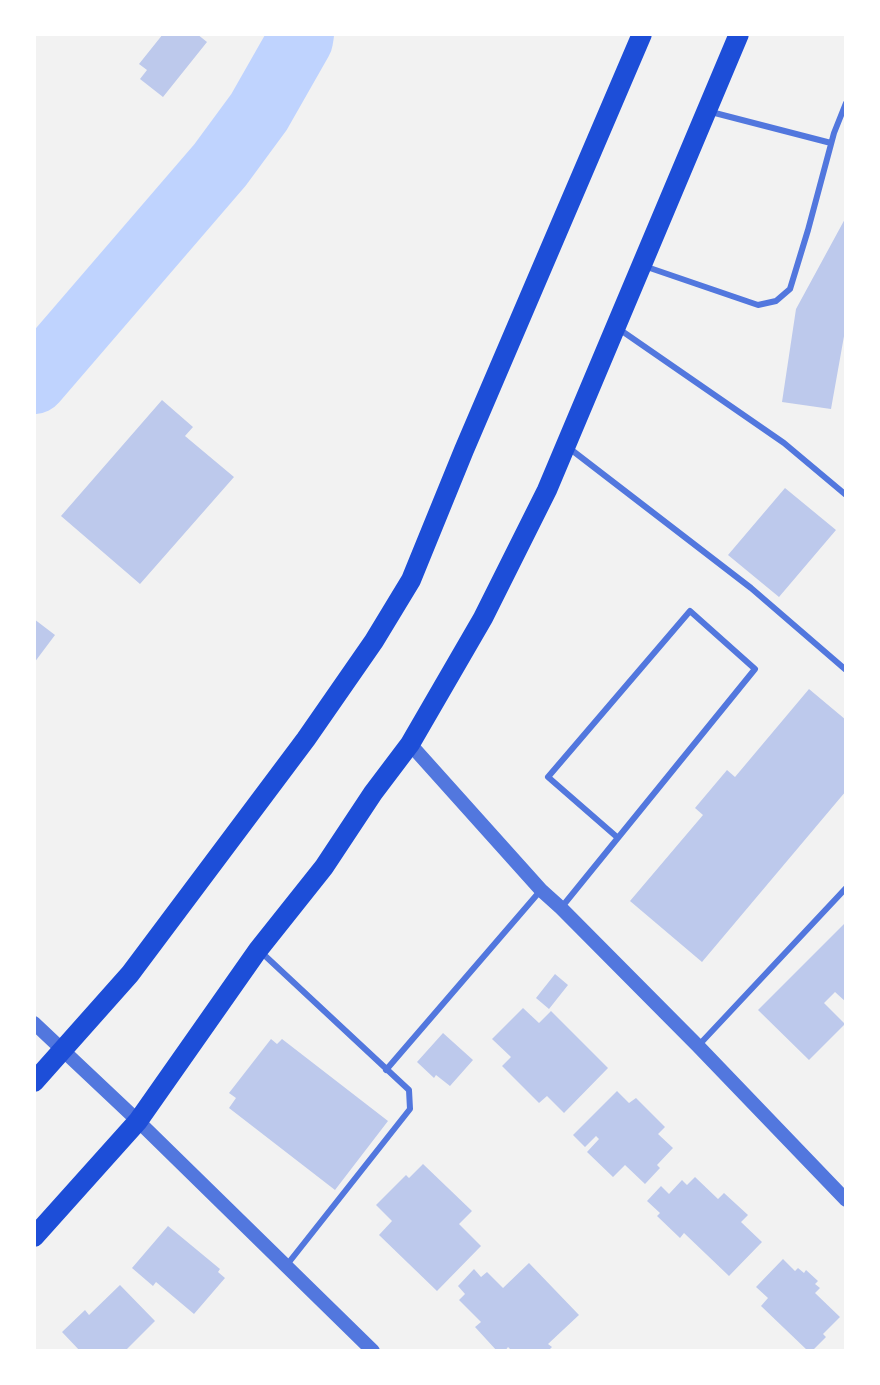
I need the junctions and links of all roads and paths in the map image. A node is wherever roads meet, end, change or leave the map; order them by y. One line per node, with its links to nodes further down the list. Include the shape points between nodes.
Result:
1 (642, 34): 19 (main road, via 411,580 297,751 130,974)
2 (739, 34): 4 (main road)
3 (846, 103): 5 (lane)
4 (707, 111): 5 (lane); 6 (main road)
5 (831, 143): 6 (lane, via 790,289 776,301 758,305)
6 (642, 266): 7 (main road)
7 (616, 327): 8 (main road); 9 (lane, via 784,443)
8 (566, 446): 10 (lane, via 751,588); 11 (main road, via 483,618)
9 (846, 495)
10 (846, 670)
11 (410, 744): 14 (street); 16 (main road)
12 (618, 838): 12 (lane, via 755,669 690,611 548,777); 15 (lane)
13 (846, 888): 18 (lane)
14 (541, 890): 15 (street); 20 (lane)
15 (561, 908): 18 (street)
16 (258, 950): 20 (lane); 22 (main road)
17 (34, 1023): 19 (street)
18 (698, 1046): 23 (street)
19 (62, 1050): 21 (main road); 22 (street)
20 (386, 1070): 25 (lane, via 409,1090 410,1109)
21 (34, 1082)
22 (138, 1121): 24 (main road); 25 (street)
23 (846, 1200)
24 (34, 1237)
25 (286, 1266): 26 (street)
26 (373, 1351)

